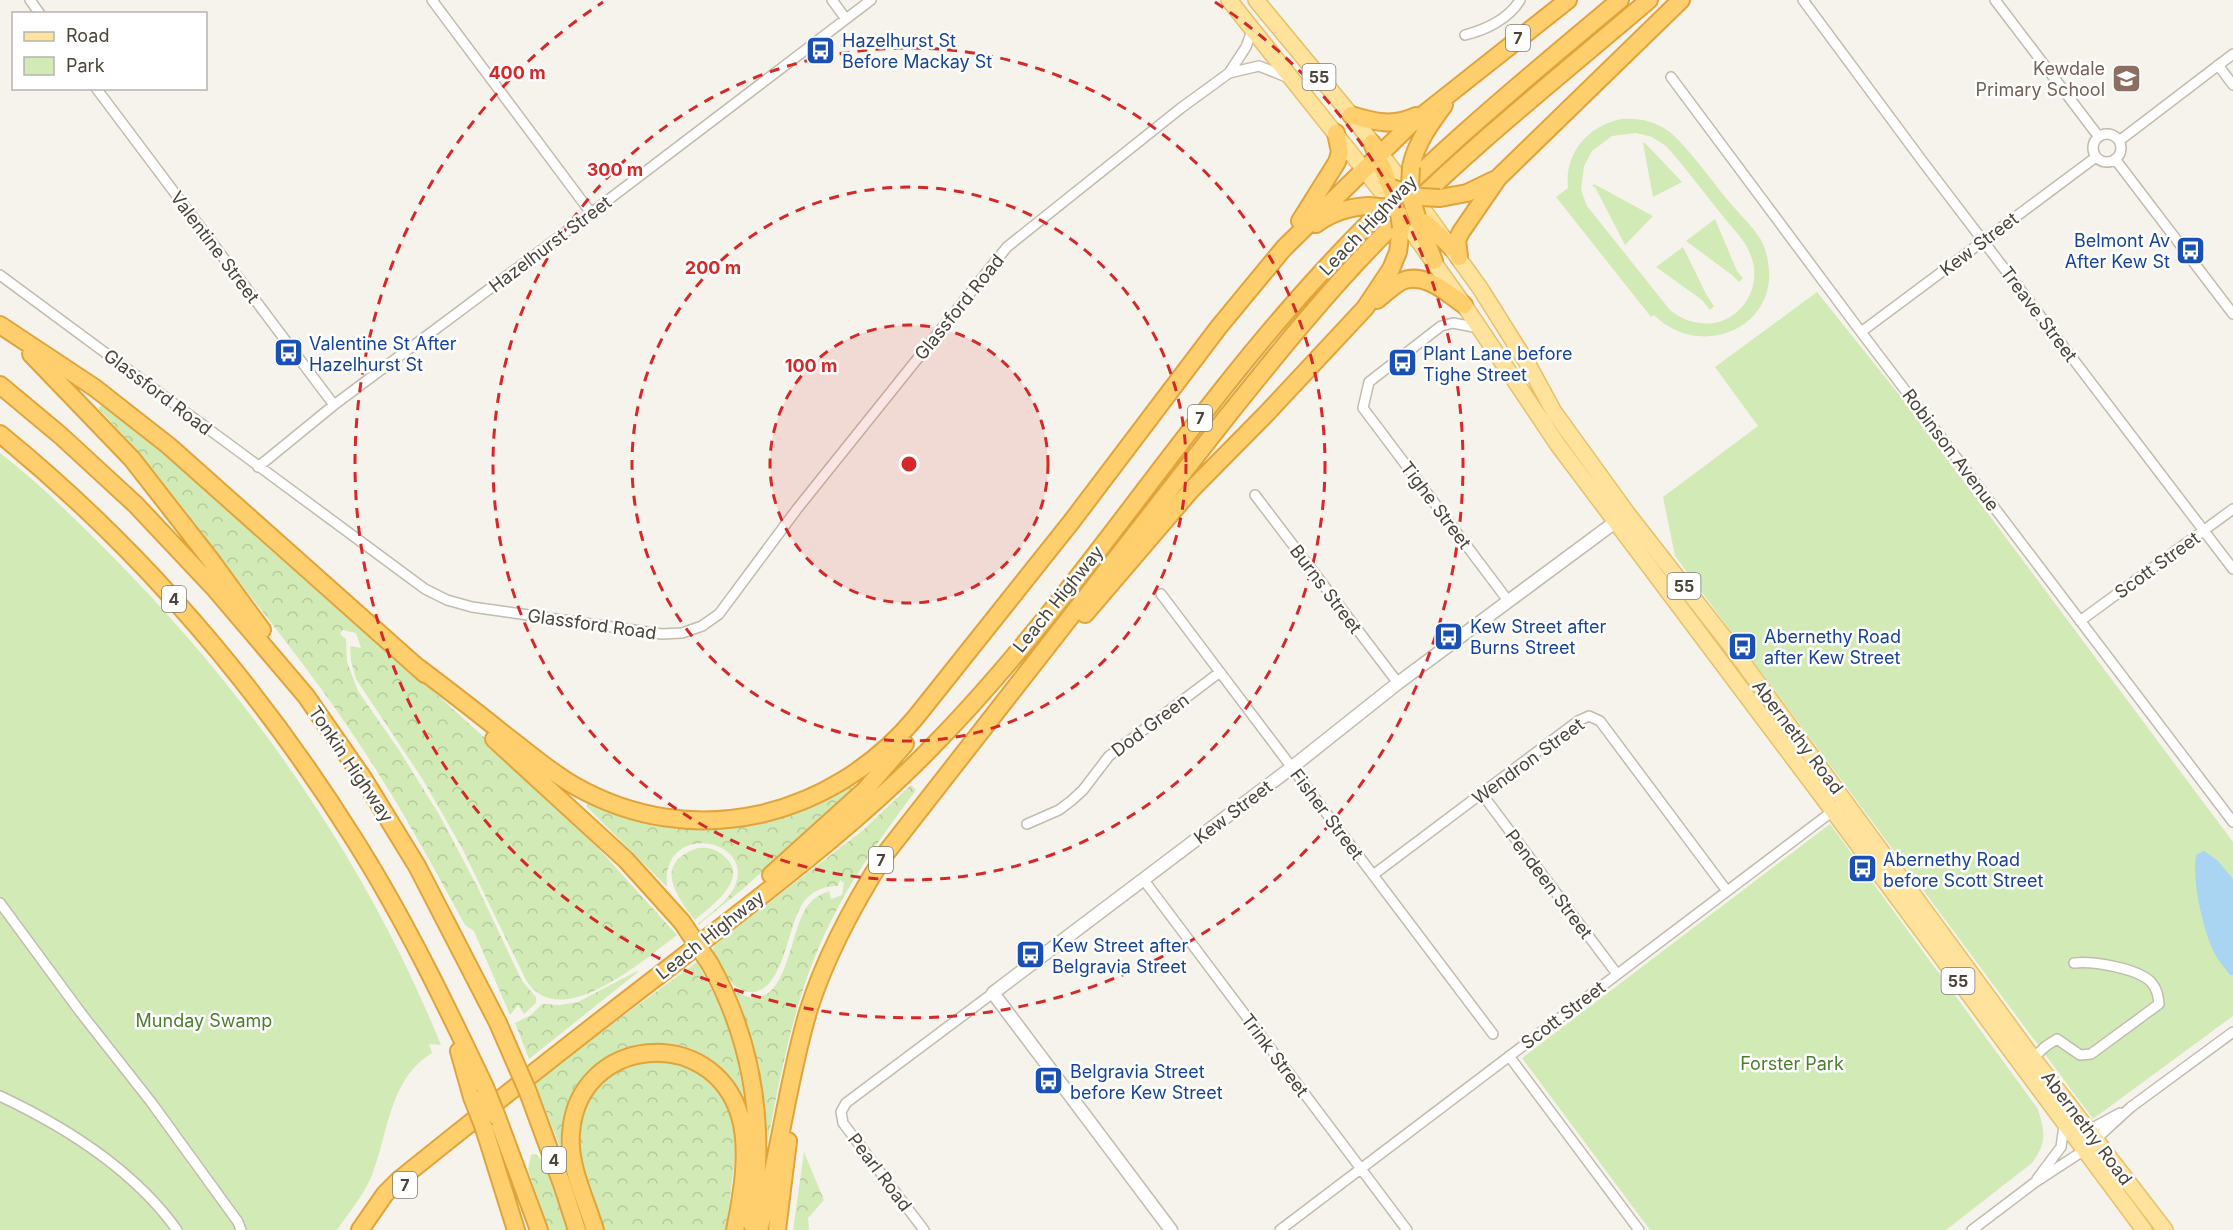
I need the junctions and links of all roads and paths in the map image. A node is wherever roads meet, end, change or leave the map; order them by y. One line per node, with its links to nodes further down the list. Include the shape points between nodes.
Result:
1 (432, 0): 35 (street)
2 (832, 0): 13 (street)
3 (871, 0): 13 (street, Hazelhurst Street)
4 (1229, 0): 14 (main road, 55)
5 (1256, 0): 25 (main road, 55)
6 (1520, 0): 15 (street, via 1485,30)
7 (1568, 0): 20 (highway, 7)
8 (1620, 0): 75 (highway, Leach Highway / 7, via 1428,164 1366,224 1308,286 1201,416 1043,620 952,726 831,841)
9 (1649, 0): 62 (highway, Leach Highway / 7, via 1447,173 1373,245 1272,360)
10 (1681, 0): 33 (highway)
11 (1803, 0): 36 (street, Treave Street)
12 (1995, 0): 27 (street)
13 (846, 19): 35 (street, Hazelhurst Street)
14 (1252, 28): 18 (street, Glassford Road, via 1246,47); 21 (main road, 55)
15 (1465, 35)
16 (2233, 54): 17 (street)
17 (2218, 65): 22 (street); 28 (street)
18 (1229, 73): 21 (street, Glassford Road, via 1259,66); 50 (street, Glassford Road, via 1007,248 797,509 732,598 702,626 662,634 472,607 447,600 425,589)
19 (1671, 77): 46 (street, Robinson Avenue)
20 (1469, 78): 24 (highway, 7); 34 (highway, 7, via 1427,128 1414,154)
21 (1294, 80): 26 (main road, 55)
22 (2233, 85)
23 (98, 90): 48 (street, Valentine Street)
24 (1434, 105): 25 (highway, 7, via 1395,123); 29 (highway, 7)
25 (1350, 115): 29 (main road, 55)
26 (1336, 133): 32 (main road, 55); 37 (highway, via 1340,152 1337,162)
27 (2099, 137): 28 (street, via 2112,135); 30 (street, via 2093,148)
28 (2119, 141): 31 (street, via 2120,153)
29 (1377, 151): 32 (highway); 34 (highway)
30 (2096, 156): 31 (street, via 2107,162); 36 (street, Kew Street)
31 (2115, 159): 43 (street)
32 (1363, 167): 34 (highway); 37 (highway)
33 (1498, 178): 34 (highway, bridge, via 1467,193); 38 (highway, via 1461,232)
34 (1404, 204): 37 (highway, bridge, via 1348,208 1334,213); 38 (highway); 39 (highway); 42 (highway, 7, via 1398,252)
35 (591, 213): 48 (street, Hazelhurst Street)
36 (1984, 241): 46 (street, Kew Street); 54 (street, Treave Street)
37 (1284, 248): 58 (highway)
38 (1456, 253): 53 (main road, Abernethy Road / 55)
39 (1434, 261): 41 (main road, Abernethy Road / 55)
40 (0, 275): 50 (street, Glassford Road)
41 (1464, 305): 42 (highway, 7, via 1431,282 1410,279); 44 (main road, Abernethy Road / 55)
42 (1365, 308): 62 (highway, 7, via 1191,490 1071,630)
43 (2233, 314)
44 (1480, 328): 53 (main road, Abernethy Road / 55, via 1558,445); 57 (street, Tighe Street, via 1454,323 1441,326 1369,382 1363,408)
45 (4, 329): 60 (highway, via 95,388 169,446); 64 (highway, via 81,405 171,507)
46 (1861, 332): 59 (street, Robinson Avenue)
47 (0, 385): 64 (highway, Tonkin Highway / 4, via 135,504 216,590)
48 (334, 405): 50 (street, Hazelhurst Street)
49 (0, 434): 84 (highway, 4, via 134,556 188,614 270,715 354,839 446,1005)
50 (258, 467)
51 (1255, 495): 63 (street, Burns Street)
52 (2233, 509): 54 (street, Scott Street)
53 (1621, 517): 57 (street, Kew Street); 67 (main road, Abernethy Road / 55, via 1730,645); 68 (main road, Abernethy Road / 55)
54 (2204, 531): 55 (street, Treave Street); 59 (street, Scott Street)
55 (2233, 568)
56 (1161, 594): 61 (street, Fisher Street)
57 (1509, 602): 63 (street, Kew Street)
58 (1000, 613): 60 (highway, via 897,740 878,757 842,783 808,800 741,818 666,816 596,796 554,772); 75 (highway, via 950,688 885,768 769,877)
59 (2080, 621): 69 (street, Robinson Avenue)
60 (419, 668): 105 (highway, bridge, via 626,860 682,922 710,964 735,1016 754,1089 758,1162)
61 (1220, 672): 65 (street, Fisher Street); 70 (street, Dod Green, via 1108,756 1071,801)
62 (1026, 674): 83 (highway, Leach Highway / 7, via 912,817 866,884 815,992)
63 (1398, 683): 65 (street, Kew Street)
64 (306, 696): 102 (highway, Tonkin Highway / 4, bridge, via 417,866 498,1023 528,1092)
65 (1291, 768): 71 (street, Fisher Street); 72 (street, Kew Street)
66 (1482, 794): 71 (street, Wendron Street); 73 (street, Wendron Street, via 1589,716 1600,721); 77 (street, Pendeen Street)
67 (1846, 801): 68 (street, Scott Street); 82 (main road, Abernethy Road / 55)
68 (1833, 811): 73 (street, Scott Street); 87 (main road, Abernethy Road / 55)
69 (2233, 822)
70 (1028, 824)
71 (1374, 875): 79 (street, Fisher Street)
72 (1143, 879): 78 (street, Kew Street); 92 (street, Trink Street)
73 (1727, 891): 77 (street, Scott Street)
74 (0, 903): 96 (street, via 151,1102)
75 (730, 920): 89 (highway, Leach Highway / 7)
76 (2074, 963): 82 (street, via 2116,967 2140,976 2158,992 2159,1004 2091,1054 2080,1055 2057,1039)
77 (1617, 974): 81 (street, Scott Street)
78 (993, 993): 86 (street, Kew Street, via 846,1103); 109 (street)
79 (1493, 1034)
80 (2231, 1037): 88 (street)
81 (1509, 1056): 92 (street, Scott Street); 112 (street)
82 (2033, 1058): 88 (main road, Abernethy Road / 55)
83 (793, 1077): 106 (highway); 107 (highway)
84 (479, 1092): 90 (highway, 4, bridge, via 497,1117); 99 (highway, bridge, via 484,1128)
85 (0, 1096): 95 (street, via 61,1129 116,1168 153,1199)
86 (841, 1112): 108 (street, Pearl Road, via 843,1123)
87 (2064, 1126): 91 (main road, Abernethy Road / 55); 93 (street, via 2061,1147)
88 (2092, 1134): 91 (street); 115 (main road, Abernethy Road / 55)
89 (444, 1144): 97 (highway, via 385,1194); 98 (highway, 7)
90 (509, 1146): 100 (highway); 101 (highway, 4)
91 (2080, 1146): 93 (street); 114 (main road, Abernethy Road / 55)
92 (1361, 1168): 110 (street, Scott Street); 111 (street, Trink Street)
93 (2034, 1183): 94 (street)
94 (1984, 1227): 113 (street)
95 (177, 1230)
96 (241, 1230)
97 (360, 1230)
98 (372, 1230)
99 (516, 1230)
100 (531, 1230)
101 (539, 1230)
102 (577, 1230)
103 (595, 1230): 104 (highway, via 571,1152 574,1115 585,1091 606,1069 634,1055 661,1052 685,1056 716,1075 740,1115 744,1142)
104 (735, 1230)
105 (750, 1230)
106 (759, 1230)
107 (777, 1230)
108 (924, 1230)
109 (1171, 1230)
110 (1280, 1230)
111 (1407, 1230)
112 (1639, 1230)
113 (1972, 1230)
114 (2144, 1230)
115 (2165, 1230)

